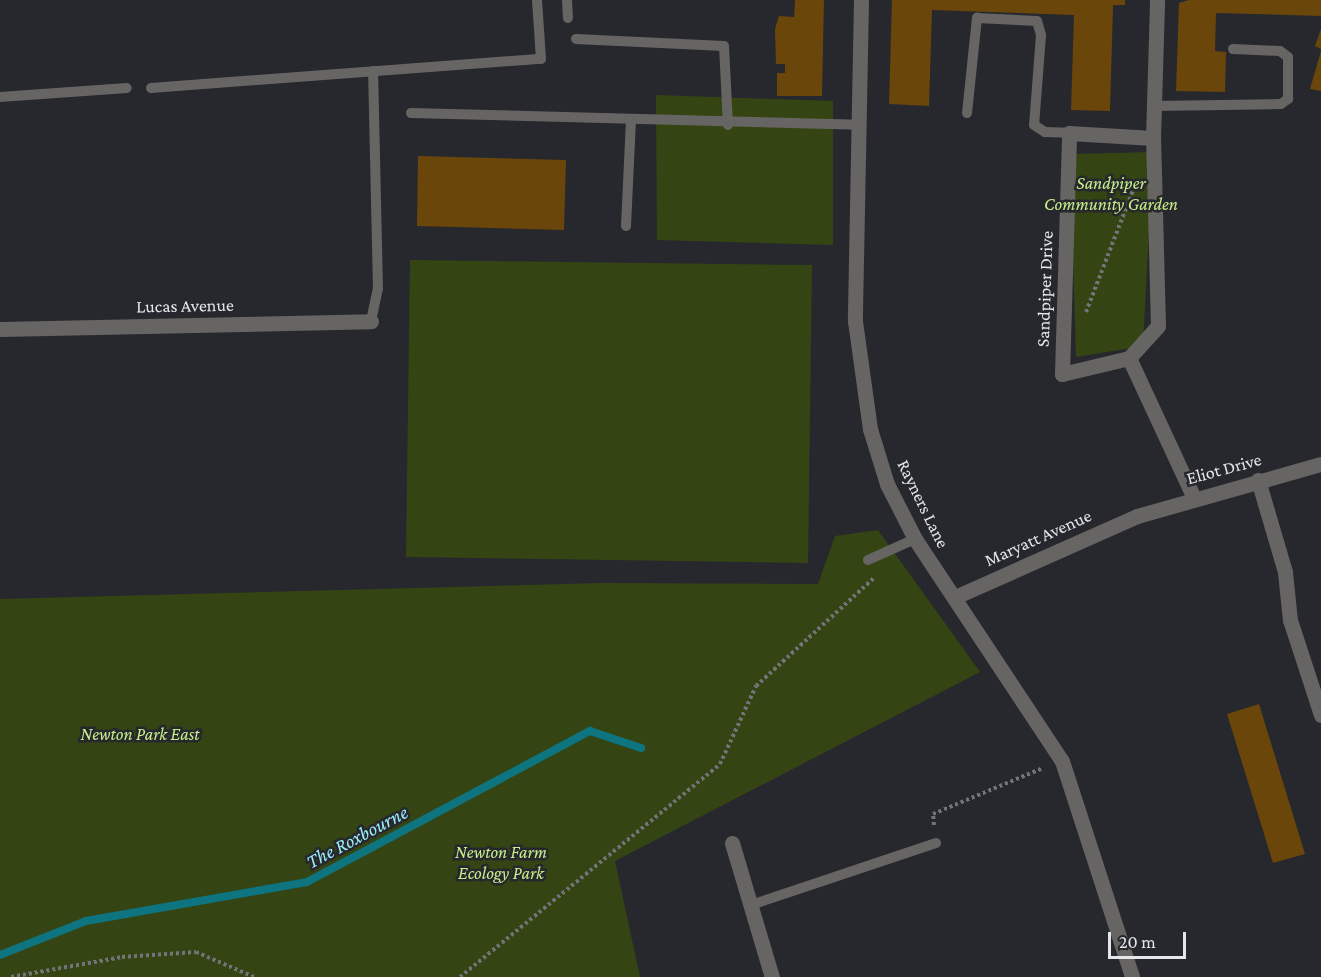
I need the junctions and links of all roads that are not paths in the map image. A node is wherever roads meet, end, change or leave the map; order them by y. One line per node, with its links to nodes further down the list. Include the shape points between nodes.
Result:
1 (537, 0): 8 (lane, via 541,59)
2 (567, 0): 5 (lane)
3 (861, 0): 17 (street, Rayners Lane)
4 (1157, 0): 12 (street)
5 (568, 18)
6 (576, 39): 16 (lane, via 724,46)
7 (1233, 49): 12 (lane, via 1280,51 1288,57 1288,99 1281,104)
8 (373, 71): 10 (lane); 21 (lane, via 378,289)
9 (127, 88): 11 (lane)
10 (151, 88)
11 (0, 97)
12 (1154, 106): 19 (street)
13 (411, 112): 15 (lane)
14 (967, 113): 18 (lane, via 977,18 1037,21 1041,35 1034,125 1045,132)
15 (631, 121): 16 (lane); 20 (lane)
16 (728, 125): 17 (lane)
17 (859, 125): 28 (street, Rayners Lane, via 855,321 861,381 888,484)
18 (1069, 133): 19 (street); 23 (street, Sandpiper Drive, via 1062,374)
19 (1153, 138): 23 (street, via 1158,326)
20 (626, 226)
21 (371, 321): 22 (street, Lucas Avenue)
22 (0, 329)
23 (1129, 358): 26 (street)
24 (1321, 464): 25 (street, Eliot Drive)
25 (1258, 480): 26 (street, Eliot Drive); 31 (street, via 1285,572 1290,620)
26 (1193, 496): 27 (street, Eliot Drive)
27 (1137, 516): 30 (street, Maryatt Avenue)
28 (915, 539): 29 (lane); 30 (street, Rayners Lane)
29 (868, 560)
30 (955, 597): 36 (street, Rayners Lane, via 1062,761)
31 (1321, 715)
32 (732, 843): 34 (street)
33 (936, 843): 34 (lane)
34 (754, 904): 35 (street)
35 (772, 977)
36 (1131, 977)

